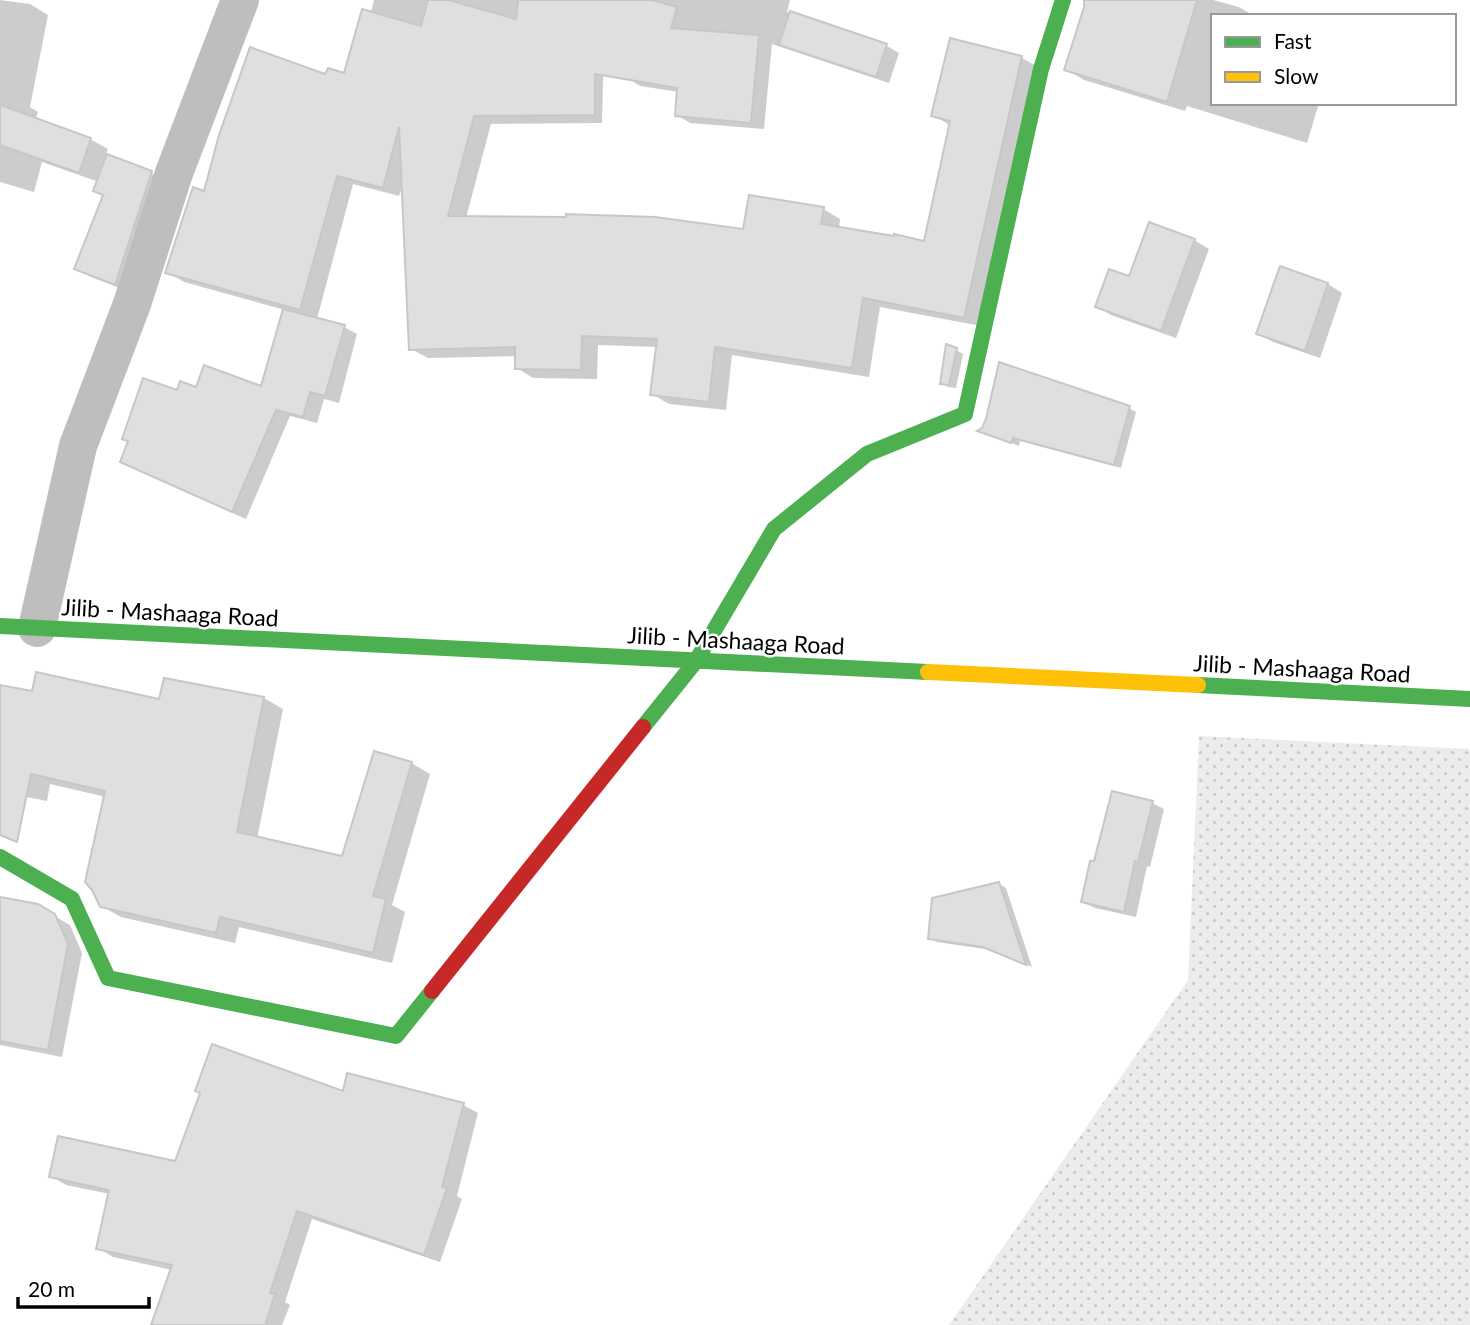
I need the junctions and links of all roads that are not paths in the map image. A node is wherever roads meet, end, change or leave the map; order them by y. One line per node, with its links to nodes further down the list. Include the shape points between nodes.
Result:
1 (240, 0): 3 (street, via 174,173)
2 (1063, 0): 4 (street, via 1041,69 965,414 867,454 774,529)
3 (18, 627): 4 (street, Jilib - Mashaaga Road)
4 (696, 661): 5 (street, Jilib - Mashaaga Road); 6 (street, via 396,1036 108,978 72,899)
5 (1470, 699)
6 (0, 857)

